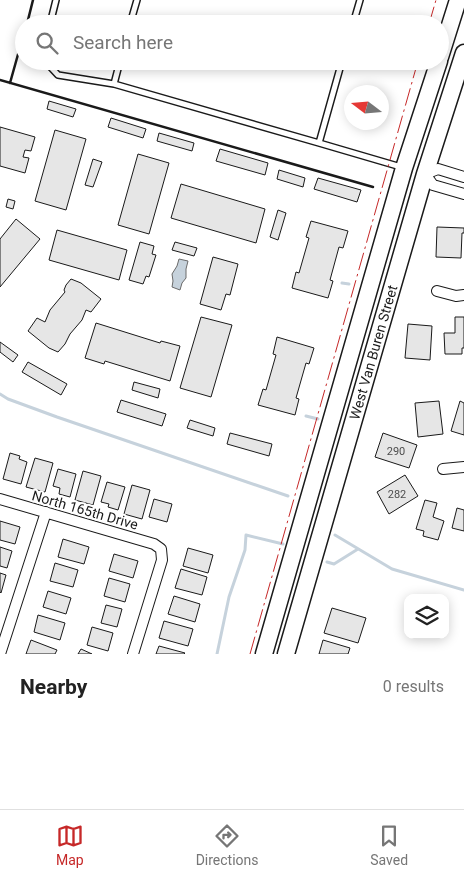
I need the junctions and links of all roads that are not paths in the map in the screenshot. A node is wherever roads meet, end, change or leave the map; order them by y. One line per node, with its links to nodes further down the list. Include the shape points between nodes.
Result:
1 (56, 0): 5 (lane)
2 (137, 0): 6 (lane)
3 (360, 0): 7 (lane)
4 (458, 0): 8 (main road)
5 (52, 15)
6 (133, 15)
7 (356, 15)
8 (449, 28)
9 (464, 53): 17 (main road, West Van Buren Street)
10 (53, 70): 14 (lane, via 58,75)
11 (118, 70): 14 (lane)
12 (339, 70): 15 (lane)
13 (436, 70): 16 (main road, West Van Buren Street)
14 (114, 84): 15 (lane)
15 (319, 143): 16 (lane)
16 (404, 168): 17 (main road); 22 (main road, West Van Buren Street)
17 (425, 174): 18 (street, via 438,169); 19 (street, via 433,185); 27 (main road, West Van Buren Street)
18 (464, 177)
19 (464, 194)
20 (437, 291): 21 (street)
21 (464, 295)
22 (323, 449): 27 (main road, via 331,460 316,516); 30 (main road, West Van Buren Street)
23 (464, 467): 24 (street)
24 (443, 469)
25 (0, 499): 26 (street, North 165th Drive)
26 (46, 512): 28 (street); 29 (street, North 165th Drive, via 154,544 161,550 162,560)
27 (314, 555): 31 (main road, West Van Buren Street)
28 (0, 654)
29 (133, 654)
30 (264, 654)
31 (286, 654)

